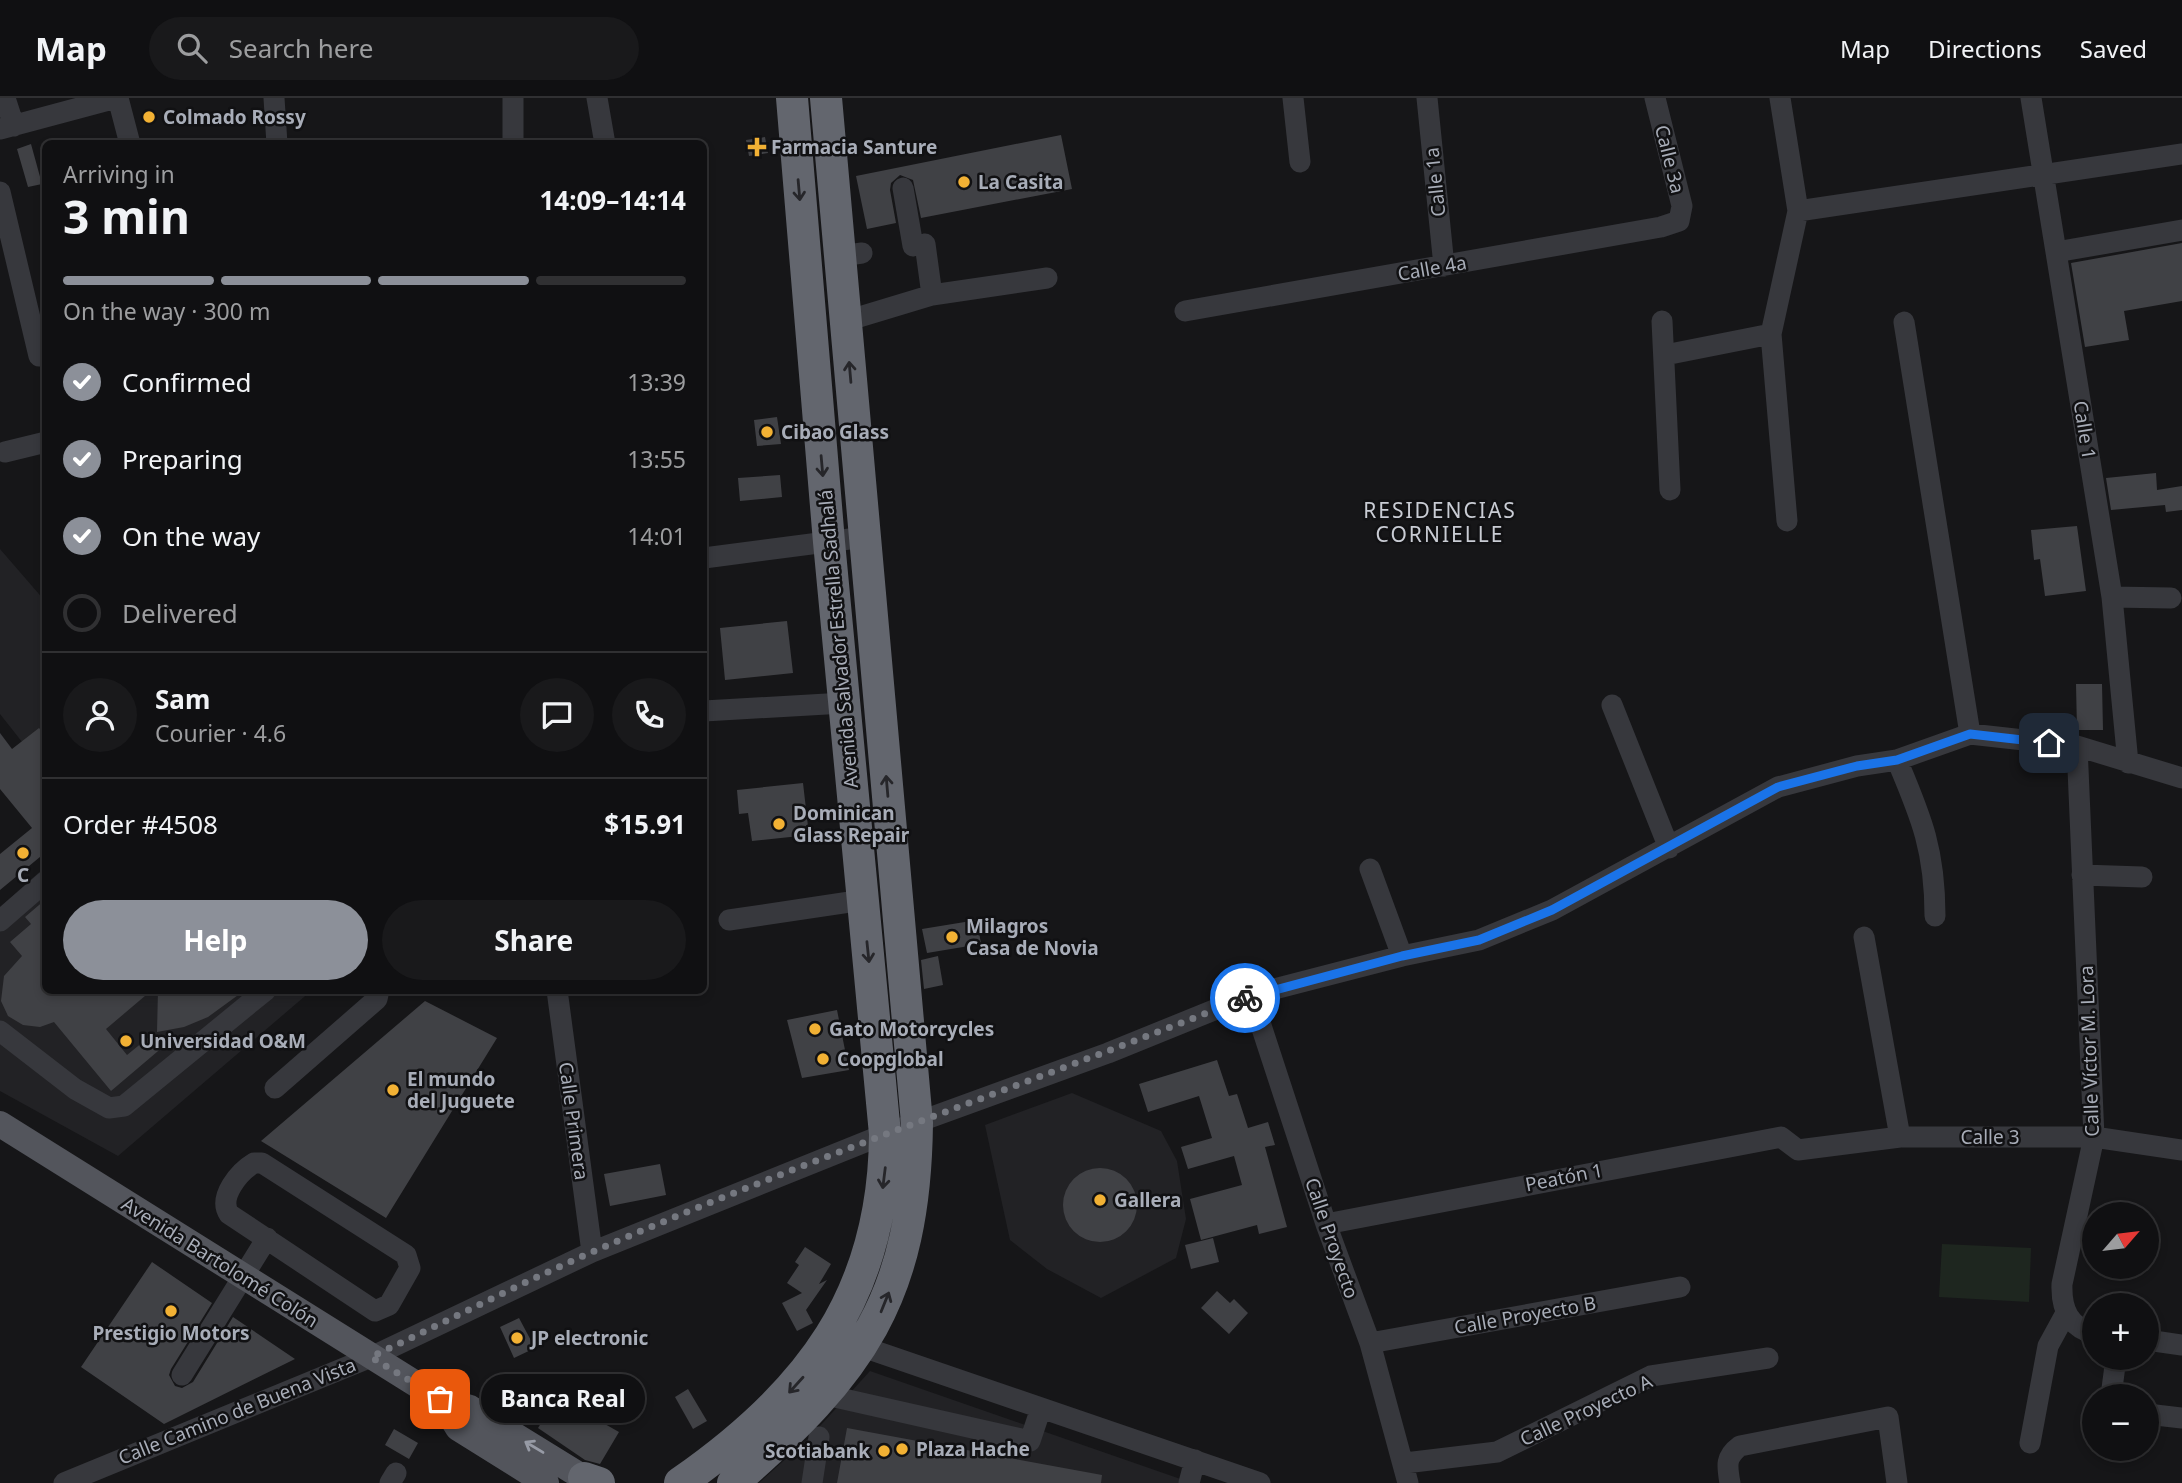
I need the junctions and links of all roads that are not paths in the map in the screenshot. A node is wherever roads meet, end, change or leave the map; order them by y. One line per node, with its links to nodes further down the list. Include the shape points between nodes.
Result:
1 (5, 98): 13 (street)
2 (117, 98): 13 (street); 14 (street)
3 (274, 98): 15 (street)
4 (513, 98): 16 (street)
5 (597, 98): 17 (street)
6 (792, 98): 42 (highway, Avenida Salvador Estrella Sadhalá, one-way to 42)
7 (826, 98): 31 (highway, Avenida Salvador Estrella Sadhalá, via 851,255)
8 (1293, 98): 19 (street)
9 (1427, 98): 27 (street, Calle 1a)
10 (1655, 98): 24 (street, Calle 3a, via 1682,206)
11 (1780, 98): 23 (street)
12 (2031, 98): 20 (street, Calle 1)
13 (7, 127)
14 (129, 140)
15 (276, 140)
16 (513, 140)
17 (604, 140)
18 (2182, 154): 20 (street)
19 (1300, 162)
20 (2042, 175): 23 (street); 26 (street, Calle 1)
21 (902, 188): 29 (street)
22 (0, 192): 36 (street)
23 (1798, 211): 34 (street)
24 (1679, 221): 27 (street, Calle 4a)
25 (2182, 230): 26 (street)
26 (2056, 252): 44 (street, Calle 1)
27 (1444, 266): 30 (street, Calle 4a)
28 (1047, 278): 29 (street)
29 (932, 295): 31 (street)
30 (1185, 311)
31 (846, 321): 41 (highway, Avenida Salvador Estrella Sadhalá, one-way to 31)
32 (1662, 321): 35 (street)
33 (1904, 322): 49 (street)
34 (1771, 334): 35 (street); 40 (street)
35 (1665, 355): 39 (street)
36 (38, 356)
37 (42, 443): 38 (street)
38 (5, 452)
39 (1670, 490)
40 (1787, 521)
41 (865, 537): 42 (street); 71 (highway, Avenida Salvador Estrella Sadhalá, one-way to 41)
42 (829, 542): 43 (street); 46 (highway, Avenida Salvador Estrella Sadhalá)
43 (707, 558)
44 (2112, 597): 45 (street); 52 (street, Calle 1)
45 (2171, 598)
46 (844, 703): 48 (street); 59 (highway, Avenida Salvador Estrella Sadhalá)
47 (1612, 705): 54 (street)
48 (707, 711)
49 (1970, 734): 50 (street); 51 (street, Calle Camino de Buena Vista)
50 (2077, 746): 52 (street); 56 (street, Calle Víctor M. Lora)
51 (1897, 760): 54 (street, Calle Camino de Buena Vista, via 1778,787); 60 (street, via 1924,823 1935,872)
52 (2128, 763): 53 (street)
53 (2182, 778)
54 (1669, 848): 64 (street, Calle Camino de Buena Vista, via 1552,910 1479,940)
55 (1370, 869): 64 (street)
56 (2082, 875): 57 (street); 75 (street, Calle Víctor M. Lora)
57 (2142, 877)
58 (42, 884): 62 (street)
59 (863, 900): 61 (street); 73 (highway, Avenida Salvador Estrella Sadhalá, one-way to 73)
60 (1936, 916)
61 (729, 920)
62 (0, 921)
63 (1864, 937): 74 (street)
64 (1402, 956): 68 (street, Calle Camino de Buena Vista)
65 (261, 994): 69 (street, via 124,1106 109,1108 75,1089)
66 (378, 994): 70 (street)
67 (558, 994): 80 (street, Calle Primera)
68 (1251, 995): 71 (street, Calle Camino de Buena Vista); 78 (street, Calle Proyecto)
69 (0, 1031)
70 (275, 1088)
71 (917, 1123): 73 (street, Calle Camino de Buena Vista); 88 (highway, Avenida Salvador Estrella Sadhalá, one-way to 71, via 899,1264 911,1212)
72 (0, 1124): 81 (main road, Avenida Bartolomé Colón)
73 (885, 1134): 80 (street, Calle Camino de Buena Vista); 101 (highway, Avenida Salvador Estrella Sadhalá, one-way to 101, via 885,1167 870,1252 835,1328 804,1377 783,1399 733,1446)
74 (1900, 1137): 75 (street, Calle 3); 76 (street, Calle 3)
75 (2094, 1138): 77 (street, Calle 3); 83 (street, Calle Víctor M. Lora, via 2062,1284 2061,1303)
76 (1798, 1150): 78 (street, Peatón 1, via 1781,1137)
77 (2182, 1150)
78 (1326, 1224): 86 (street, Calle Proyecto)
79 (267, 1238): 79 (street, via 224,1206 224,1198 254,1163 262,1163 406,1255 410,1268 389,1305 374,1311); 81 (street)
80 (592, 1252): 89 (street, Calle Camino de Buena Vista)
81 (242, 1277): 89 (main road, Avenida Bartolomé Colón); 91 (street)
82 (1681, 1287): 86 (street, Calle Proyecto B)
83 (2066, 1313): 84 (street, via 2072,1324); 98 (street, via 2048,1346)
84 (2082, 1328)
85 (2159, 1342): 87 (street)
86 (1370, 1343): 100 (street, Calle Proyecto)
87 (2182, 1345)
88 (863, 1347): 92 (highway, Avenida Salvador Estrella Sadhalá); 94 (street)
89 (371, 1357): 93 (main road, Avenida Bartolomé Colón); 103 (street, Calle Camino de Buena Vista)
90 (1768, 1357): 100 (street, Calle Proyecto A, via 1651,1376 1497,1452)
91 (182, 1375)
92 (826, 1395): 94 (street, via 1030,1441); 106 (highway, Avenida Salvador Estrella Sadhalá, via 807,1418)
93 (440, 1399): 102 (main road, Avenida Bartolomé Colón, one-way to 93, via 470,1408); 104 (main road, Avenida Bartolomé Colón, via 458,1429)
94 (1041, 1408): 99 (street)
95 (2159, 1415): 96 (street)
96 (2182, 1418)
97 (818, 1437): 107 (street)
98 (2030, 1443)
99 (1195, 1460): 108 (street); 109 (street)
100 (1406, 1473)
101 (690, 1476): 105 (highway, Avenida Salvador Estrella Sadhalá)
102 (592, 1481)
103 (64, 1483)
104 (546, 1483)
105 (668, 1483)
106 (733, 1483)
107 (812, 1483)
108 (1189, 1483)
109 (1260, 1483)
110 (1730, 1483): 111 (street, via 1727,1465 1730,1454 1740,1446 1888,1417)
111 (1897, 1483)

